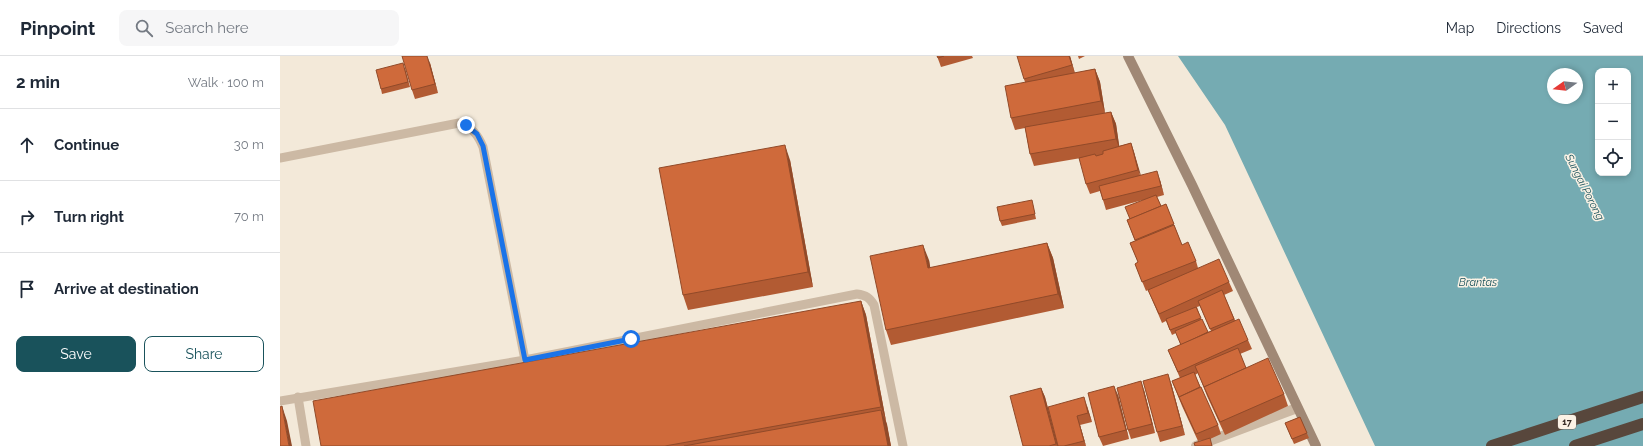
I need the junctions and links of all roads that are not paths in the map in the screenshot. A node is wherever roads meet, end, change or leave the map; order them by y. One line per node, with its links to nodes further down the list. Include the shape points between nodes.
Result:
1 (1128, 56): 7 (street)
2 (280, 158): 3 (lane, via 459,123 477,134 483,146)
3 (525, 360): 4 (lane); 10 (lane, via 857,294 863,295 870,298 874,305)
4 (298, 397): 6 (lane); 9 (lane)
5 (1643, 398): 13 (highway, 17)
6 (280, 401)
7 (1297, 408): 11 (street); 12 (street)
8 (1643, 424): 14 (highway)
9 (306, 446)
10 (903, 446)
11 (1196, 446)
12 (1316, 446)
13 (1492, 446)
14 (1575, 446)

